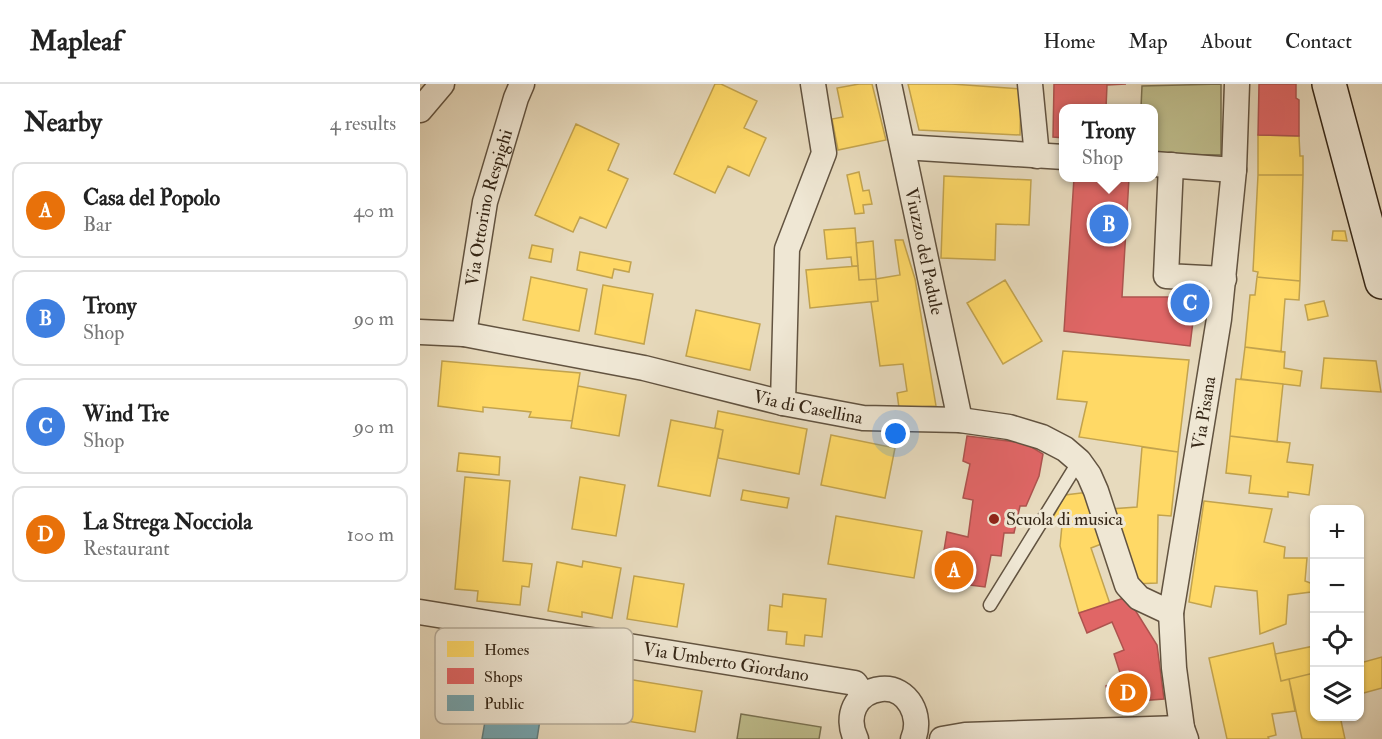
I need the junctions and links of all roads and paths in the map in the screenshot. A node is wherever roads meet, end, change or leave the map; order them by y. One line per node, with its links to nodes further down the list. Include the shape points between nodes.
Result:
1 (442, 84): 8 (street)
2 (522, 84): 17 (street, Via Ottorino Respighi, via 485,202)
3 (813, 84): 18 (street, via 824,153 787,249)
4 (889, 84): 9 (street, Viuzzo del Padule)
5 (1030, 84): 10 (street)
6 (1237, 84): 13 (street, Via Pisana)
7 (1330, 84): 15 (main road)
8 (420, 110)
9 (903, 147): 10 (street); 19 (street, Viuzzo del Padule)
10 (1037, 156): 11 (street)
11 (1059, 157)
12 (1163, 164): 13 (street); 14 (street, via 1166,276)
13 (1234, 171): 14 (street, Via Pisana)
14 (1224, 279): 23 (street, Via Pisana)
15 (1382, 282)
16 (420, 332): 17 (street, Via di Casellina)
17 (464, 334): 18 (street, Via di Casellina, via 644,368)
18 (783, 403): 19 (street, Via di Casellina, via 862,418)
19 (960, 420): 20 (street, Via di Casellina, via 1022,430 1053,442)
20 (1079, 461): 21 (lane); 23 (street, Via di Casellina, via 1096,491 1127,585 1139,598)
21 (990, 605)
22 (420, 612): 24 (street, Via Umberto Giordano)
23 (1171, 613): 28 (street, Via Pisana)
24 (511, 628)
25 (633, 649): 26 (street, Via Umberto Giordano)
26 (859, 689): 27 (street, Via Umberto Giordano, via 888,689 902,695); 30 (street, via 852,714)
27 (914, 710): 29 (street); 31 (street, via 917,729)
28 (1184, 733): 29 (street)
29 (965, 735): 32 (street)
30 (854, 737)
31 (913, 739)
32 (942, 739)

